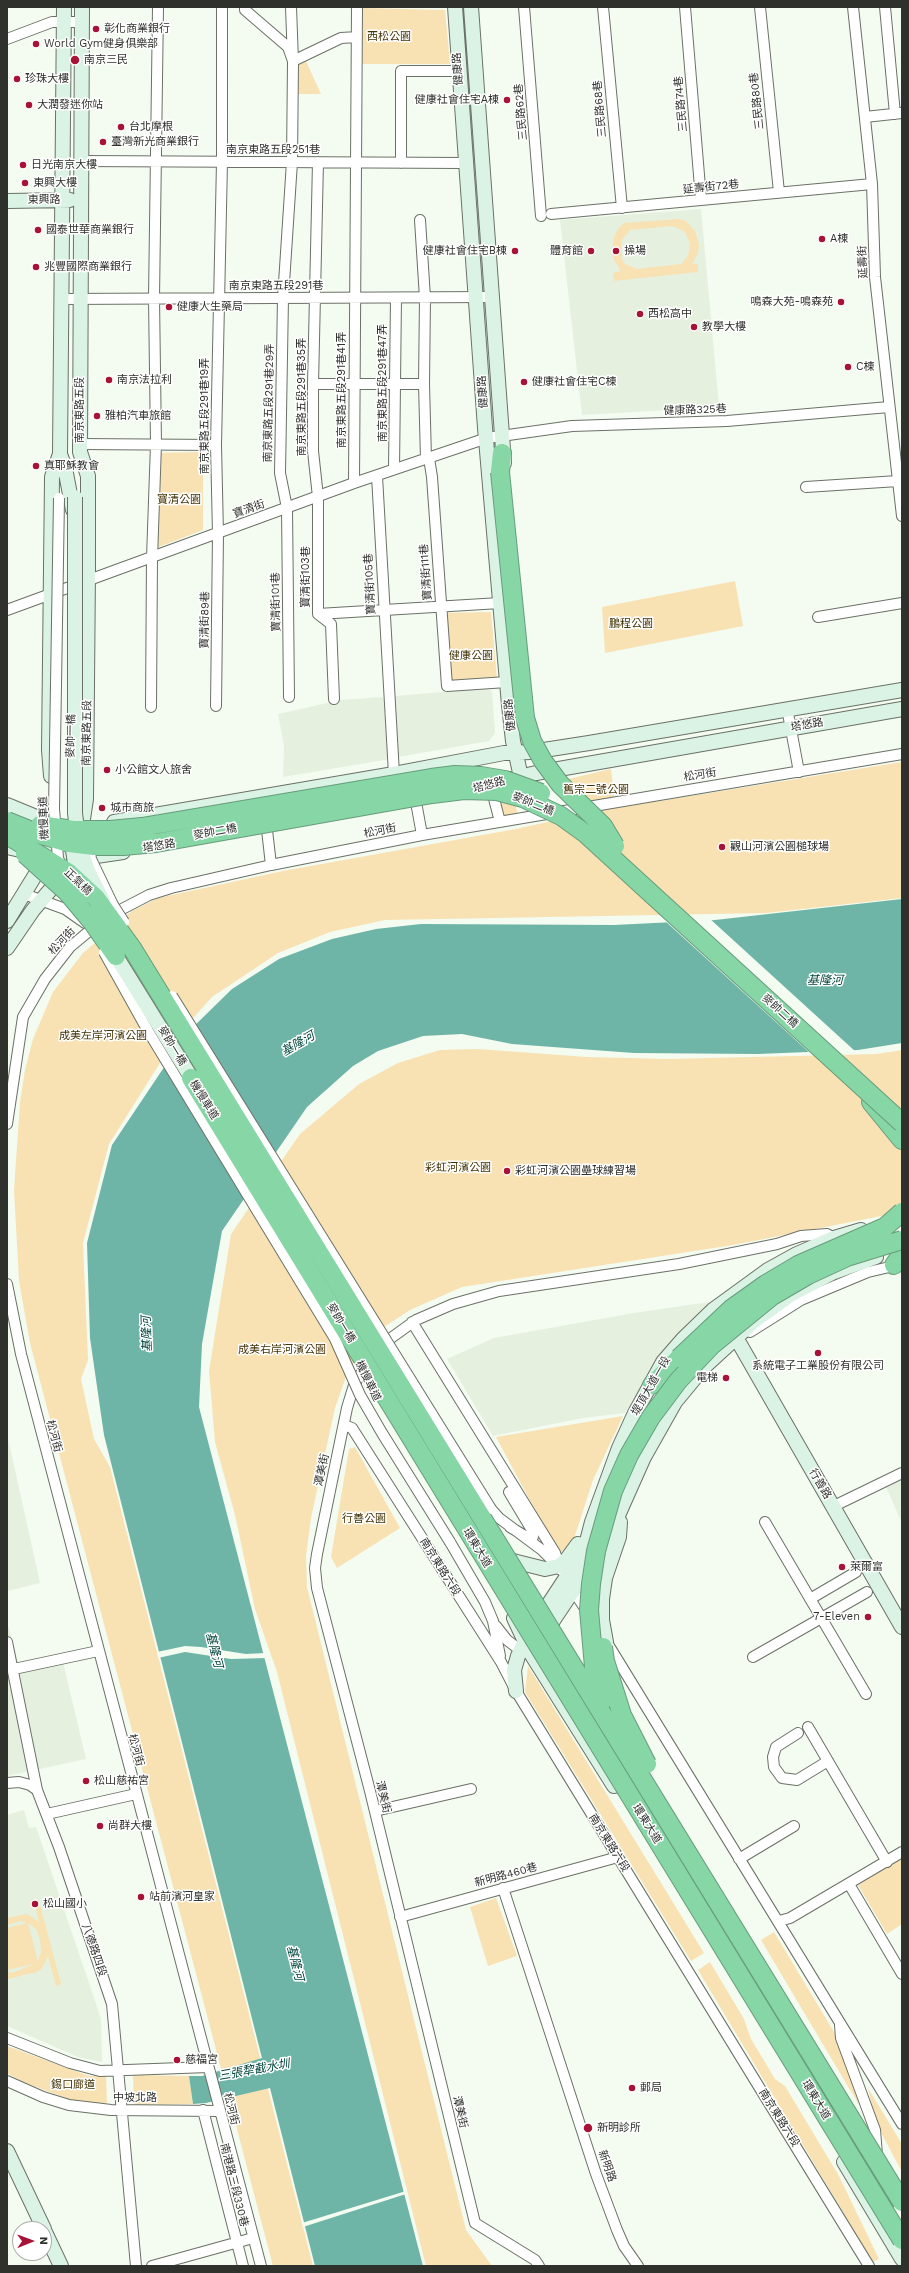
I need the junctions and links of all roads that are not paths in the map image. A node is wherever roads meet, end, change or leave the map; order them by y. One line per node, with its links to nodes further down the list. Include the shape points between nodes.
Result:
1 (64, 7): 16 (main road, 南京東路五段)
2 (82, 7): 17 (main road, 南京東路五段)
3 (158, 7): 25 (street)
4 (222, 7): 26 (street, 南京東路五段291巷19弄)
5 (245, 7): 20 (street, via 245,10 288,47)
6 (291, 7): 20 (street, 南京東路五段291巷29弄)
7 (357, 7): 18 (street, 南京東路五段291巷41弄)
8 (455, 7): 21 (main road, 健康路)
9 (471, 7): 42 (main road, 健康路)
10 (524, 7): 40 (street, 三民路62巷)
11 (604, 7): 38 (street, 三民路68巷)
12 (685, 7): 35 (street, 三民路74巷)
13 (760, 7): 33 (street, 三民路80巷)
14 (853, 7): 23 (street, 延壽街)
15 (885, 7): 22 (street)
16 (64, 22): 17 (street); 19 (street, via 52,22); 37 (main road, 南京東路五段)
17 (82, 22): 24 (main road, 南京東路五段)
18 (357, 37): 20 (street, via 341,38); 29 (street, 南京東路五段291巷41弄)
19 (7, 39)
20 (293, 61): 27 (street, 南京東路五段291巷29弄)
21 (458, 71): 30 (street, via 401,71); 31 (main road, 健康路)
22 (898, 114): 23 (street)
23 (865, 117): 32 (street, 延壽街)
24 (81, 161): 25 (street, 南京東路五段251巷); 34 (main road, 南京東路五段)
25 (157, 161): 26 (street, 南京東路五段251巷); 45 (street)
26 (222, 162): 27 (street, 南京東路五段251巷); 46 (street, 南京東路五段291巷19弄)
27 (292, 162): 28 (street, 南京東路五段251巷); 47 (street, 南京東路五段291巷29弄)
28 (318, 162): 29 (street, 南京東路五段251巷); 48 (street, 南京東路五段291巷35弄)
29 (357, 162): 30 (street, 南京東路五段251巷); 49 (street, 南京東路五段291巷41弄)
30 (401, 162): 31 (street, 南京東路五段251巷)
31 (465, 163): 52 (main road, 健康路)
32 (872, 184): 33 (street, 延壽街72巷); 57 (street, 延壽街, via 874,262)
33 (779, 192): 35 (street, 延壽街72巷)
34 (81, 199): 37 (main road, 東興路); 44 (main road, 南京東路五段)
35 (701, 199): 38 (street, 延壽街72巷)
36 (7, 200): 37 (main road, 東興路)
37 (62, 200): 43 (main road, 南京東路五段)
38 (622, 208): 39 (street, 延壽街72巷)
39 (552, 214)
40 (541, 216)
41 (420, 220): 51 (street, 寶清街111巷)
42 (492, 297): 52 (street, 南京東路五段291巷); 61 (main road, 健康路)
43 (60, 298): 44 (street, 南京東路五段291巷); 64 (main road, 南京東路五段)
44 (80, 298): 45 (street, 南京東路五段291巷); 63 (main road, 南京東路五段)
45 (154, 298): 46 (street, 南京東路五段291巷); 60 (street)
46 (219, 298): 47 (street, 南京東路五段291巷); 62 (street, 南京東路五段291巷19弄)
47 (283, 298): 48 (street, 南京東路五段291巷); 74 (street, 南京東路五段291巷29弄, via 280,473)
48 (316, 298): 49 (street, 南京東路五段291巷); 53 (street, 南京東路五段291巷35弄)
49 (355, 298): 50 (street, 南京東路五段291巷); 56 (street, 南京東路五段291巷41弄)
50 (396, 298): 51 (street, 南京東路五段291巷); 54 (street, 南京東路五段291巷47弄)
51 (424, 298): 52 (street, 南京東路五段291巷); 55 (street, 寶清街111巷)
52 (476, 298): 58 (main road, 健康路)
53 (313, 384): 56 (street); 71 (street, 南京東路五段291巷35弄, via 313,451)
54 (395, 384): 55 (street); 56 (street); 66 (street, 南京東路五段291巷47弄)
55 (424, 384): 65 (street, 寶清街111巷)
56 (354, 385): 69 (street, 南京東路五段291巷41弄)
57 (890, 407): 59 (street, 延壽街); 61 (street, 健康路325巷, via 727,421 572,426)
58 (486, 438): 61 (street, 寶清街); 65 (street, 寶清街); 80 (main road, 健康路)
59 (897, 439): 68 (street, 延壽街)
60 (156, 444): 62 (street); 63 (street); 77 (street)
61 (501, 444): 91 (main road, 健康路); 117 (highway, bridge, via 500,472 525,718 532,741 543,761 560,784 603,826)
62 (216, 445): 76 (street, 南京東路五段291巷19弄)
63 (80, 448): 73 (main road, 麥帥一橋, via 76,476); 78 (main road, 南京東路五段, via 88,476)
64 (60, 454): 73 (main road); 79 (main road, 南京東路五段, via 52,476)
65 (428, 458): 66 (street, 寶清街); 82 (street, 寶清街111巷, via 432,477)
66 (394, 469): 67 (street, 寶清街)
67 (377, 476): 69 (street, 寶清街); 84 (street, 寶清街105巷)
68 (898, 481): 70 (street); 75 (street, 延壽街)
69 (354, 483): 71 (street, 寶清街)
70 (806, 487)
71 (318, 497): 74 (street, 寶清街); 85 (street, 寶清街103巷)
72 (58, 498): 163 (street, 機慢車道, bridge, via 54,809 58,858 69,891 148,1030 335,1339 367,1407 450,1542 485,1602)
73 (77, 502): 152 (main road, 麥帥一橋, bridge, via 74,775 79,845 88,871 102,899); 168 (main road, 麥帥一橋, bridge, via 70,825 76,876 83,898 490,1568)
74 (287, 508): 76 (street, 寶清街); 89 (street, 寶清街101巷)
75 (902, 516)
76 (218, 534): 77 (street, 寶清街); 93 (street, 寶清街89巷)
77 (152, 558): 78 (street, 寶清街); 94 (street)
78 (88, 581): 79 (street, 寶清街); 111 (main road, 南京東路五段, via 86,799)
79 (51, 594): 83 (street, 寶清街); 110 (main road, 南京東路五段)
80 (500, 603): 82 (street); 87 (main road, 健康路)
81 (902, 603): 86 (street)
82 (441, 608): 84 (street); 87 (street, 寶清街111巷, via 448,686)
83 (7, 610)
84 (384, 611): 85 (street); 102 (street, 寶清街105巷)
85 (318, 614): 90 (street, 寶清街103巷, via 331,624)
86 (818, 617)
87 (507, 682): 92 (main road, 健康路)
88 (902, 690): 95 (main road, 塔悠路)
89 (289, 697)
90 (334, 699)
91 (529, 703): 92 (main road); 99 (main road, 健康路)
92 (509, 705): 98 (main road, 健康路)
93 (216, 706)
94 (151, 707)
95 (787, 708): 97 (street); 99 (main road, 塔悠路)
96 (902, 709): 97 (main road, 塔悠路)
97 (791, 728): 101 (street); 103 (main road, 塔悠路)
98 (515, 752): 99 (main road, 塔悠路); 102 (main road, 塔悠路); 103 (main road, 健康路)
99 (531, 752): 103 (main road, 健康路)
100 (902, 754): 101 (street, 松河街)
101 (799, 772): 109 (street, 松河街, via 612,801)
102 (394, 774): 111 (main road, 塔悠路)
103 (525, 775): 104 (main road, 塔悠路)
104 (494, 788): 105 (main road, 塔悠路); 108 (highway, 麥帥二橋, bridge, via 432,794 163,842 123,846 69,843); 109 (street); 120 (highway, bridge, via 473,783 446,785 139,837 110,842); 128 (highway, 麥帥二橋, bridge, via 544,806 586,834)
105 (416, 802): 113 (main road, 塔悠路); 115 (street)
106 (7, 805): 110 (main road)
107 (7, 816): 117 (highway, 麥帥二橋, bridge, via 58,828 110,830 142,827 431,778 481,776 523,784 545,794 576,812)
108 (7, 821)
109 (500, 822): 115 (street, 松河街)
110 (50, 823): 111 (main road); 119 (main road)
111 (82, 829): 120 (main road, 南京東路五段)
112 (7, 830): 119 (main road)
113 (267, 830): 120 (main road, 塔悠路); 121 (street)
114 (7, 835): 127 (highway, 正氣橋, bridge, via 58,864 80,882 105,909)
115 (422, 835): 121 (street, 松河街)
116 (7, 840): 127 (highway, 正氣橋, bridge, via 67,892 93,923)
117 (615, 846): 129 (highway, 麥帥二橋)
118 (7, 847): 119 (main road, 塔悠路)
119 (47, 856): 120 (main road, 塔悠路); 122 (main road)
120 (76, 859): 123 (main road)
121 (271, 865): 125 (street, 松河街, via 170,888 105,918)
122 (24, 894): 123 (street); 124 (main road)
123 (42, 900): 125 (street, via 65,909 82,920); 126 (main road)
124 (7, 921)
125 (90, 929): 131 (street, 松河街, via 70,947 45,979 23,1018)
126 (7, 948)
127 (124, 952): 144 (highway, 麥帥一橋, bridge); 145 (highway, 麥帥一橋, bridge)
128 (860, 1085): 130 (highway, 麥帥二橋, bridge); 132 (highway, bridge)
129 (902, 1109)
130 (902, 1123)
131 (7, 1124)
132 (902, 1140)
133 (902, 1212): 143 (highway, bridge, via 885,1228 798,1265 731,1308)
134 (902, 1220): 135 (main road, 堤頂大道一段)
135 (834, 1238): 138 (main road, via 850,1252); 141 (street, 潭美街, via 800,1244 777,1244 679,1264 499,1291 453,1304); 143 (main road, 堤頂大道一段, via 768,1270 718,1306 663,1362)
136 (902, 1240): 204 (highway, bridge, via 847,1257 808,1275 772,1296 712,1345 678,1381 651,1417 613,1491 603,1520 591,1584 590,1625 594,1667 601,1703 620,1758 638,1793 796,2050)
137 (900, 1257): 138 (main road, 堤頂大道一段); 140 (street, 堤頂大道一段); 195 (highway, bridge, via 853,1263 815,1280 780,1300 714,1354 660,1418 642,1450 625,1489 604,1563 601,1598 605,1662 622,1715 648,1765 742,1920)
138 (856, 1264): 140 (main road, via 844,1274 807,1292); 146 (main road, 堤頂大道一段, via 832,1273 790,1295 753,1322 704,1367 675,1402)
139 (7, 1284): 169 (street, 松河街, via 21,1354)
140 (801, 1300): 142 (street, 堤頂大道一段)
141 (410, 1323): 147 (street, 潭美街, via 381,1345 366,1363 354,1385); 155 (street, via 534,1537 530,1539); 157 (street, via 555,1553)
142 (738, 1341): 146 (street, 堤頂大道一段); 150 (main road, 行善路)
143 (652, 1385): 153 (main road, 堤頂大道一段, via 635,1413 619,1448)
144 (411, 1401): 148 (highway, bridge); 195 (highway, 環東大道, bridge)
145 (392, 1408): 148 (highway, bridge); 204 (highway, 環東大道, bridge)
146 (665, 1419): 151 (main road, 堤頂大道一段)
147 (344, 1424): 171 (street, 南京東路六段, via 352,1428); 182 (street, 潭美街, via 315,1568 317,1588 335,1661)
148 (430, 1451): 191 (highway)
149 (902, 1473): 150 (street)
150 (834, 1506): 165 (main road, 行善路)
151 (621, 1508): 159 (main road, 堤頂大道一段, via 608,1538); 167 (main road, via 619,1537 605,1578 602,1600)
152 (486, 1512): 155 (street); 156 (main road)
153 (592, 1522): 157 (main road, via 577,1547); 159 (main road, 堤頂大道一段, via 585,1549)
154 (765, 1522): 161 (street)
155 (510, 1527): 157 (street)
156 (509, 1560): 157 (main road, via 534,1568); 164 (main road)
157 (559, 1566): 159 (street)
158 (856, 1572): 161 (street)
159 (570, 1585): 164 (main road, 堤頂大道一段); 167 (street)
160 (867, 1592): 162 (street)
161 (810, 1599): 162 (street)
162 (822, 1618): 170 (street); 174 (street)
163 (493, 1621): 168 (street, 機慢車道, via 502,1636); 171 (street, 機慢車道)
164 (546, 1621): 168 (main road, 堤頂大道一段); 192 (main road)
165 (902, 1627)
166 (7, 1642): 172 (street, 八德路四段)
167 (606, 1642): 187 (street)
168 (525, 1648): 173 (main road, via 514,1670); 199 (main road)
169 (98, 1651): 172 (street); 181 (street, 松河街)
170 (753, 1657)
171 (500, 1662): 173 (street, 南京東路六段)
172 (11, 1667): 180 (street, 八德路四段)
173 (516, 1691): 186 (street, 南京東路六段)
174 (866, 1694)
175 (808, 1727): 177 (street)
176 (798, 1733): 177 (street, via 776,1748 774,1767 782,1778 797,1780)
177 (828, 1761): 188 (street)
178 (7, 1783): 180 (street, via 30,1784)
179 (471, 1789): 182 (street)
180 (37, 1790): 183 (street, 八德路四段)
181 (136, 1794): 183 (street); 201 (street, 松河街)
182 (375, 1811): 193 (street, 潭美街)
183 (47, 1814): 202 (street, 八德路四段, via 112,2004)
184 (794, 1826): 187 (street)
185 (902, 1852): 188 (street)
186 (618, 1857): 190 (street, 新明路460巷); 227 (street, 南京東路六段)
187 (739, 1859): 194 (street)
188 (886, 1862): 189 (street)
189 (849, 1884): 194 (street, via 790,1918); 196 (street)
190 (504, 1888): 193 (street, 新明路460巷); 226 (street, 新明路, via 593,2164 624,2246)
191 (700, 1893): 192 (highway); 197 (highway)
192 (725, 1905): 210 (main road)
193 (400, 1917): 225 (street, 潭美街, via 475,2222 535,2260)
194 (779, 1921): 198 (street)
195 (753, 1958): 212 (highway, 環東大道, bridge)
196 (902, 1974)
197 (752, 1978): 199 (highway); 214 (highway)
198 (839, 2021): 208 (street); 210 (street, via 841,2038 875,2130)
199 (763, 2028): 219 (main road)
200 (7, 2038): 202 (street, via 87,2069)
201 (209, 2069): 202 (street); 205 (street, 松河街)
202 (119, 2073): 206 (street, 八德路四段)
203 (7, 2081): 206 (street, 中坡北路, via 43,2098 69,2105)
204 (809, 2088): 216 (highway, 環東大道, bridge)
205 (218, 2107): 207 (street, 中坡北路); 215 (street, 松河街)
206 (121, 2108): 207 (street, 中坡北路); 221 (street, 八德路四段)
207 (203, 2110): 217 (street, 南港路三段330巷)
208 (902, 2124)
209 (7, 2151): 213 (main road)
210 (877, 2155): 211 (main road)
211 (902, 2196)
212 (902, 2202)
213 (40, 2221)
214 (902, 2223)
215 (253, 2238): 217 (street); 224 (street, 松河街)
216 (902, 2240)
217 (236, 2243): 222 (street); 223 (street, 南港路三段330巷)
218 (52, 2246): 220 (main road)
219 (902, 2259)
220 (61, 2266)
221 (136, 2266)
222 (152, 2266)
223 (243, 2266)
224 (261, 2266)
225 (539, 2266)
226 (638, 2266)
227 (869, 2266)

